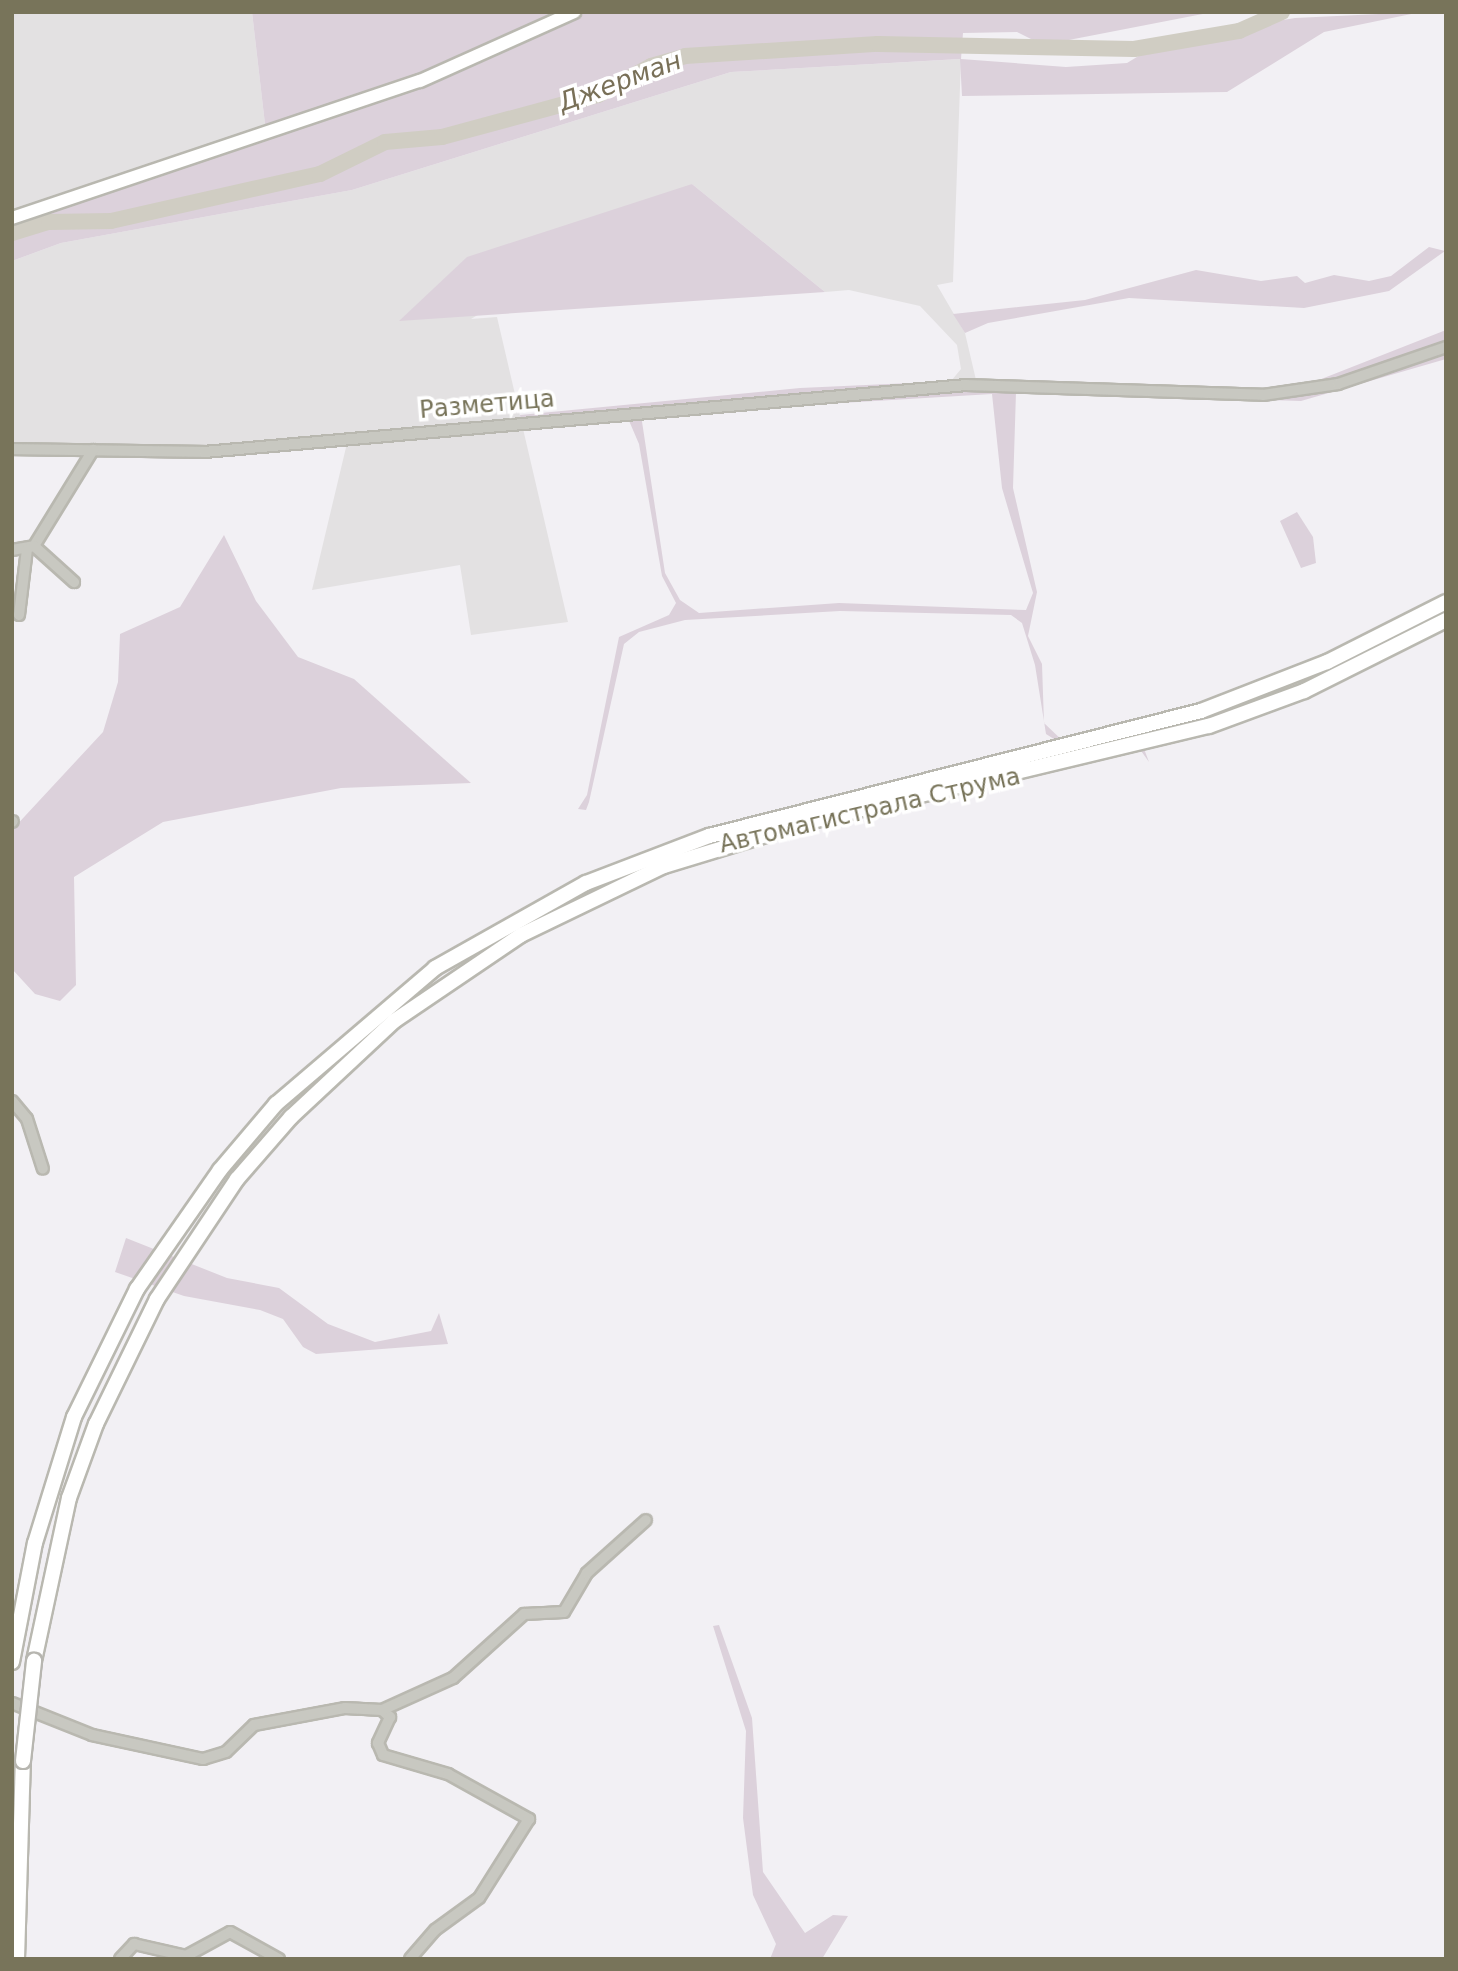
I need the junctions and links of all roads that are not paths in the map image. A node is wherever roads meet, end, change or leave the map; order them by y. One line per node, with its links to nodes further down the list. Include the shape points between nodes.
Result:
1 (573, 12): 2 (main road, via 420,81)
2 (12, 218)
3 (1446, 347): 5 (street, Разметица, via 1338,384 1263,395 966,385 204,452)
4 (12, 449): 5 (street, Разметица)
5 (93, 450): 6 (street)
6 (31, 548): 7 (street); 8 (street); 10 (street)
7 (12, 550)
8 (74, 582)
9 (1446, 602): 15 (highway, Автомагистрала Струма, via 1373,642 1201,711 709,836 586,883 435,968 276,1104 220,1170 137,1289 74,1417 35,1543)
10 (19, 615)
11 (1446, 620): 18 (highway, Автомагистрала Струма, bridge, via 1329,680 1209,726 812,821 689,857 521,935 414,1006 282,1127 222,1200 157,1299 96,1424 69,1498 34,1661 23,1761)
12 (12, 1101): 13 (street, via 27,1119)
13 (43, 1169)
14 (646, 1520): 17 (street, via 595,1564 564,1612 524,1614 453,1678)
15 (12, 1661)
16 (12, 1703): 17 (street, via 92,1735 203,1759 226,1752 254,1725 345,1708)
17 (382, 1710): 21 (street, via 390,1717 378,1743 383,1755 448,1774 529,1818 479,1898 435,1930)
18 (17, 1959)
19 (120, 1959): 20 (street, via 134,1944 186,1956 230,1932)
20 (279, 1959)
21 (410, 1959)

